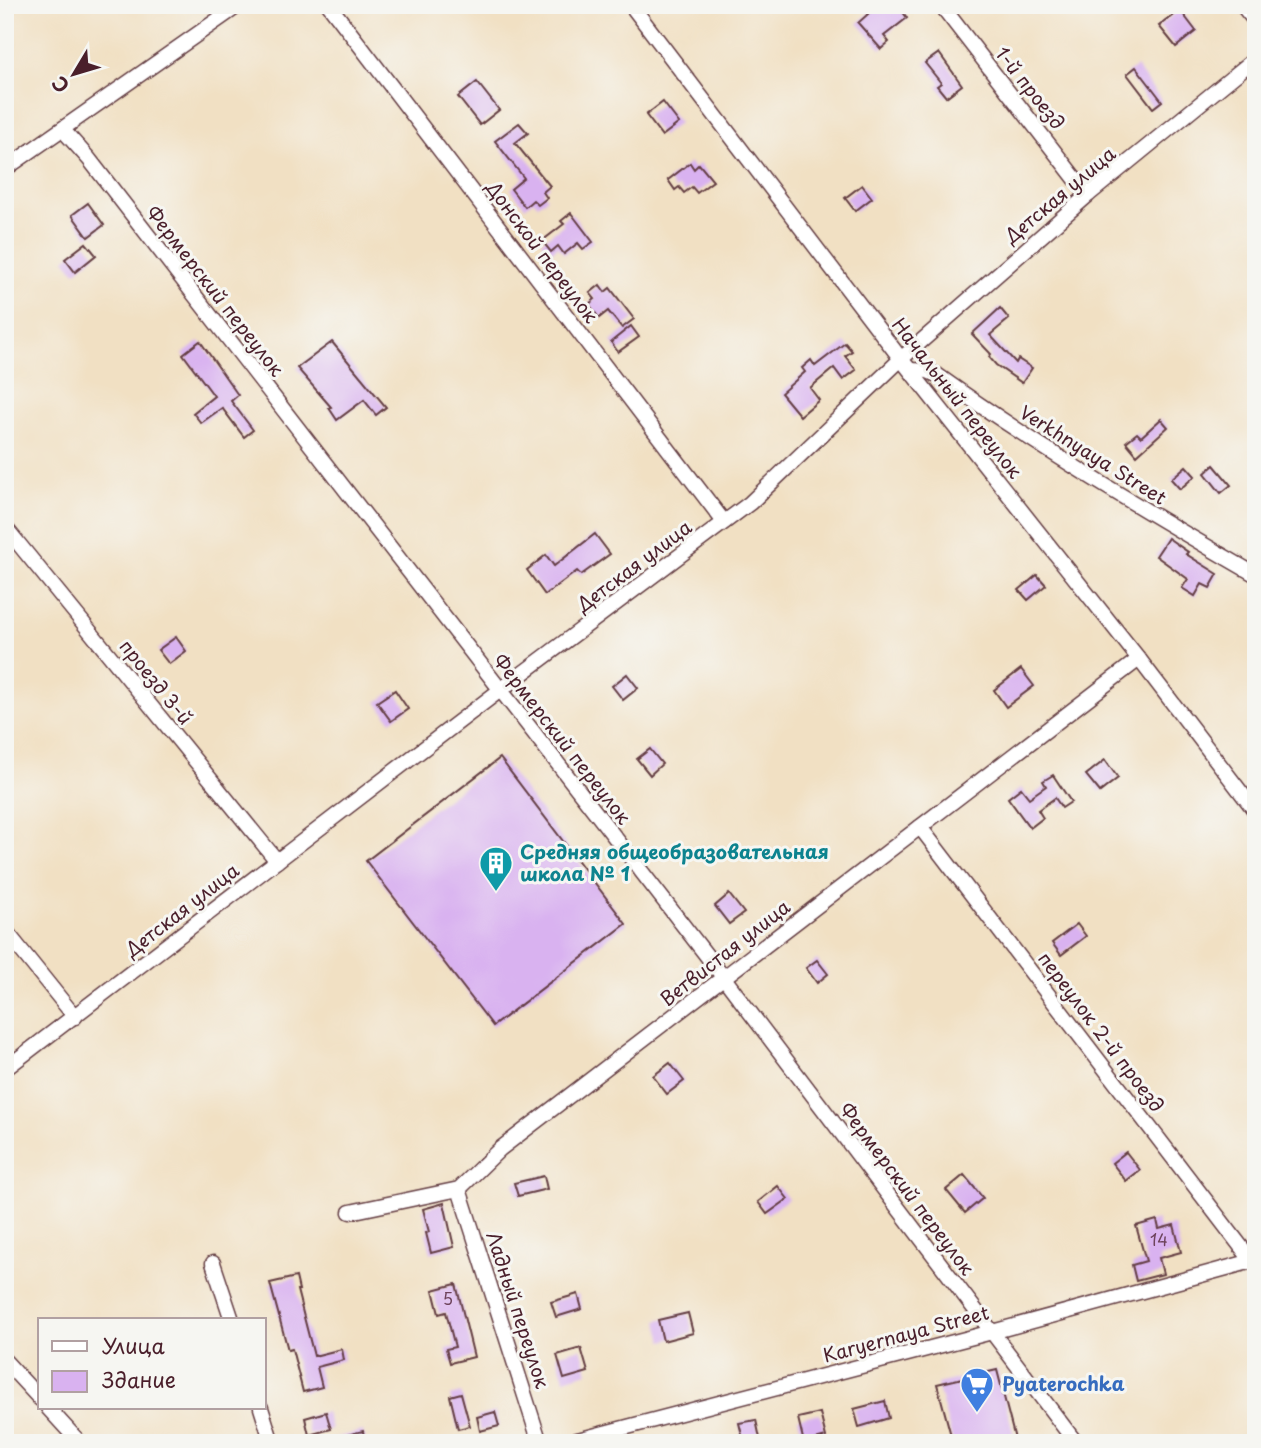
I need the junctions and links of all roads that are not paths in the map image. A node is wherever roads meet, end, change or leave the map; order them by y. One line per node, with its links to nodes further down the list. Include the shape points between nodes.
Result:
1 (239, 5): 8 (street)
2 (329, 5): 13 (street, Донской переулок)
3 (631, 5): 11 (street, Начальный переулок)
4 (941, 5): 10 (street, 1-й проезд)
5 (1242, 5): 6 (street)
6 (1256, 22)
7 (1256, 58): 10 (street, Детская улица)
8 (63, 130): 9 (street); 17 (street, Фермерский переулок)
9 (5, 169)
10 (1088, 195): 11 (street, Детская улица)
11 (901, 359): 12 (street, Начальный переулок); 13 (street, Детская улица, via 750,503)
12 (911, 370): 15 (street, Verkhnyaya Street, via 937,374 1007,425); 16 (street, Начальный переулок)
13 (724, 522): 17 (street, Детская улица)
14 (5, 527): 20 (street, проезд 3-й)
15 (1256, 575)
16 (1139, 659): 18 (street, Начальный переулок); 19 (street, Ветвистая улица)
17 (499, 691): 20 (street, Детская улица); 22 (street, Фермерский переулок)
18 (1256, 812)
19 (920, 827): 22 (street, Ветвистая улица); 27 (street, переулок 2-й проезд)
20 (276, 862): 23 (street, Детская улица)
21 (5, 930): 23 (street)
22 (724, 978): 25 (street, Ветвистая улица, via 500,1149); 30 (street, Фермерский переулок)
23 (75, 1017): 24 (street, Детская улица)
24 (5, 1069)
25 (459, 1189): 26 (street); 37 (street, Ладный переулок)
26 (350, 1212)
27 (1254, 1260): 30 (street, Karyernaya Street)
28 (213, 1263): 29 (street)
29 (231, 1318)
30 (992, 1332): 38 (street, Karyernaya Street); 39 (street, Фермерский переулок)
31 (5, 1361): 32 (street)
32 (38, 1397)
33 (50, 1410): 35 (street)
34 (262, 1410): 36 (street)
35 (80, 1443)
36 (272, 1443)
37 (540, 1443)
38 (566, 1443)
39 (1076, 1443)

